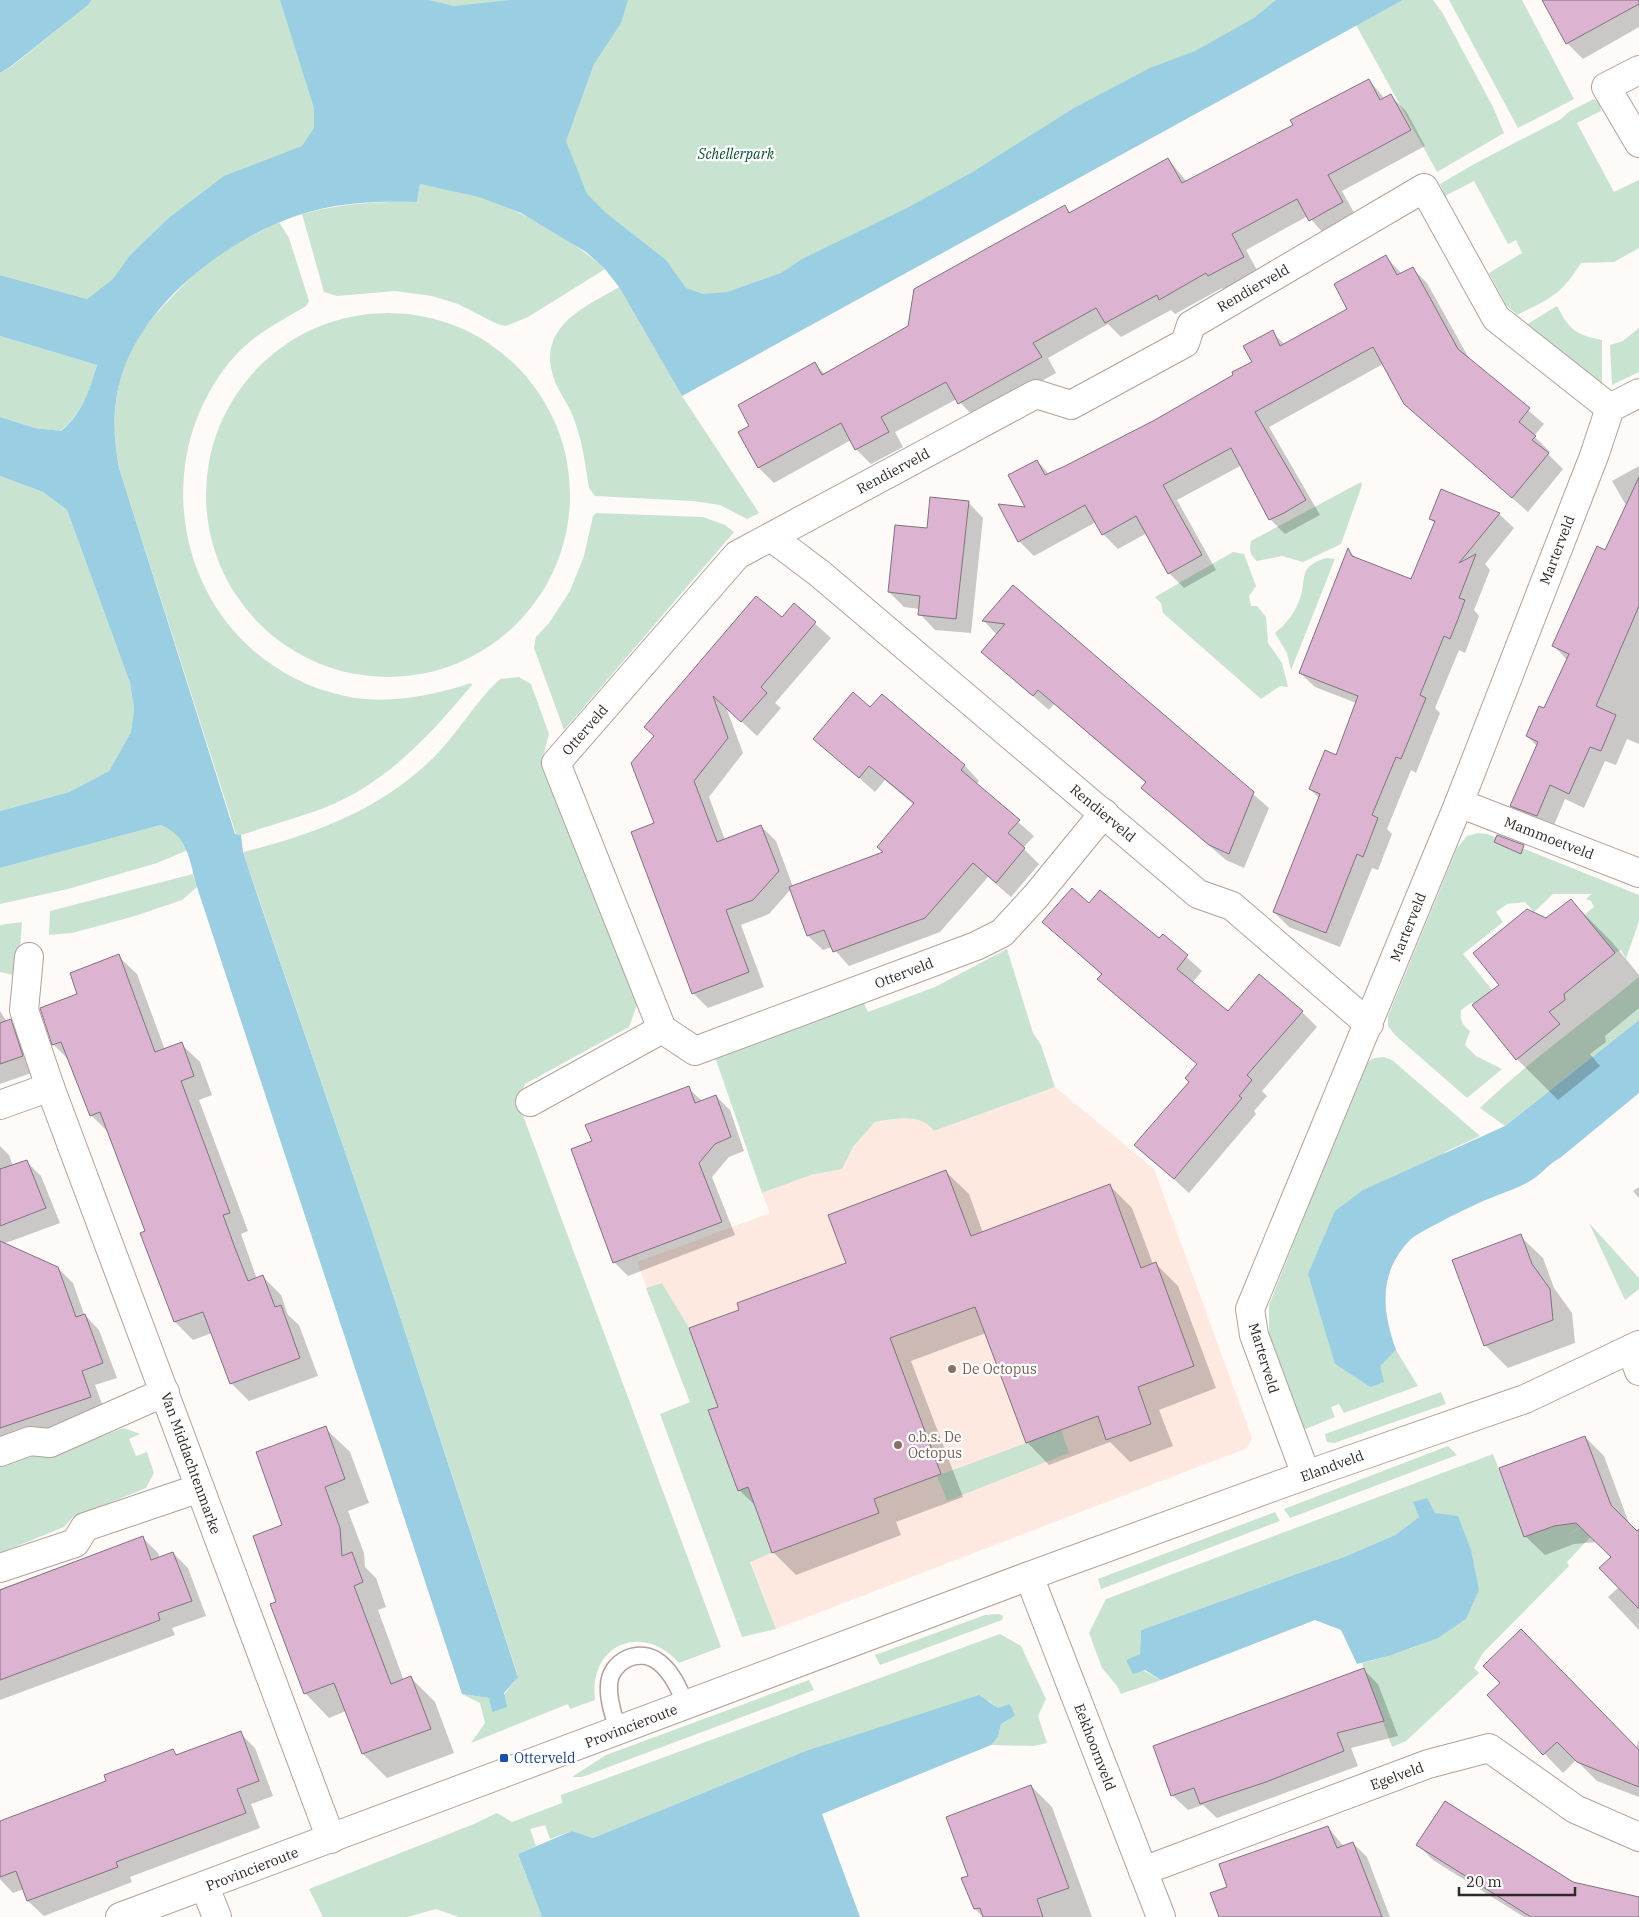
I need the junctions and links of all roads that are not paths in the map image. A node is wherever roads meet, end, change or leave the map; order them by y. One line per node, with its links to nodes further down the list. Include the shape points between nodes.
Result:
1 (1639, 70): 2 (street, via 1606,87)
2 (1639, 143)
3 (1639, 393): 4 (street)
4 (1610, 408): 5 (street, Rendierveld, via 1496,318 1424,188 1192,325 1185,343 1071,405 1036,394); 6 (street, Marterveld)
5 (771, 537): 7 (street, Rendierveld, via 819,573); 11 (street, Otterveld, via 737,555 556,762)
6 (1459, 803): 8 (street, Mammoetveld); 10 (street, Marterveld)
7 (1104, 813): 10 (street, Rendierveld, via 1198,894 1232,906); 11 (street, Otterveld, via 1002,934 695,1051)
8 (1639, 873)
9 (29, 957): 12 (street, Van Middachtenmarke, via 24,1010)
10 (1369, 1024): 18 (street, Marterveld, via 1250,1309 1254,1335)
11 (662, 1029): 13 (street)
12 (50, 1086): 14 (street); 16 (street, Van Middachtenmarke)
13 (530, 1102)
14 (0, 1105)
15 (1636, 1355): 18 (street, Elandveld, via 1525,1399)
16 (165, 1392): 17 (street, via 50,1443 30,1441); 19 (street, Van Middachtenmarke)
17 (0, 1452)
18 (1306, 1475): 21 (street, Elandveld)
19 (200, 1488): 20 (street, via 85,1527 75,1543); 25 (street, Van Middachtenmarke)
20 (0, 1568)
21 (1029, 1576): 22 (street, Provincieroute); 26 (street, Eekhoornveld)
22 (686, 1705): 23 (street, Provincieroute); 23 (lane, via 675,1680 659,1662 650,1657 628,1658 614,1669 608,1686)
23 (618, 1731): 25 (street, Provincieroute)
24 (1639, 1837): 26 (street, Egelveld, via 1575,1809 1489,1748 1428,1764)
25 (331, 1839): 27 (street, Provincieroute)
26 (1143, 1871): 30 (street, Eekhoornveld)
27 (205, 1887): 28 (street, Provincieroute); 29 (street)
28 (120, 1917)
29 (217, 1917)
30 (1161, 1917)

